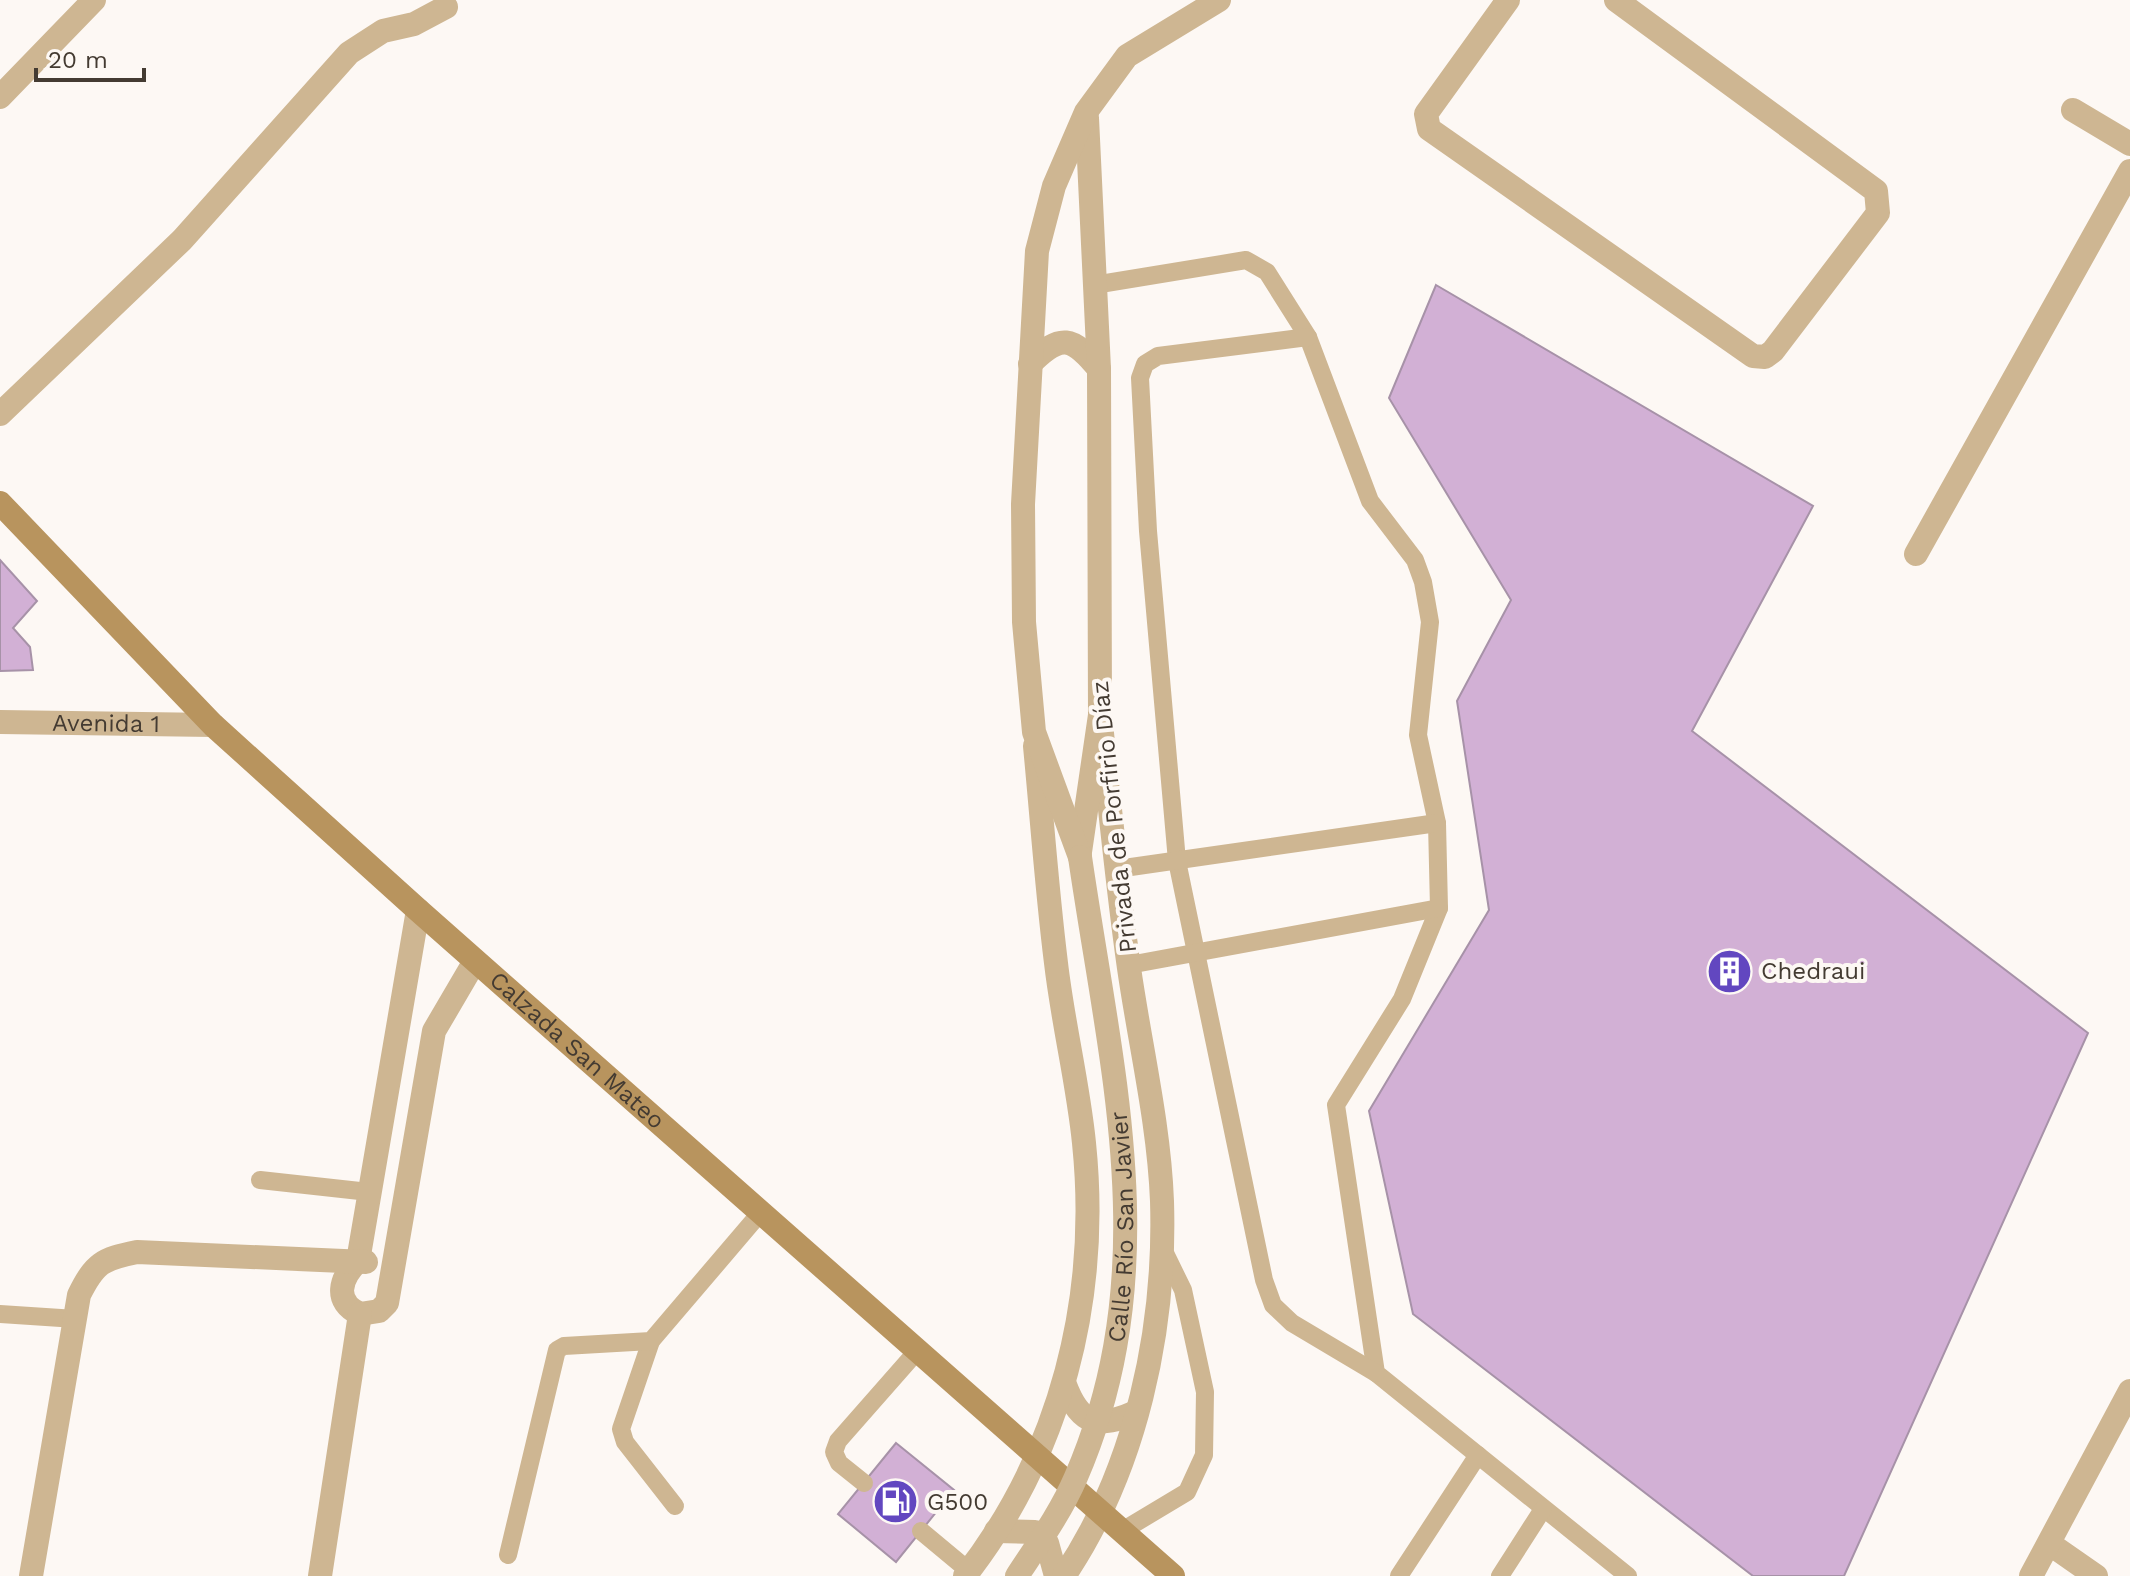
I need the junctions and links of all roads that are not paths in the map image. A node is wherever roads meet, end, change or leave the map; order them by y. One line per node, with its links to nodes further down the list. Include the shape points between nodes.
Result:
1 (94, 0): 6 (street)
2 (1219, 0): 8 (street, via 1127,56)
3 (1508, 0): 4 (street, via 1426,114 1429,129 1753,356 1765,357 1878,213 1876,191)
4 (1616, 0)
5 (446, 7): 15 (street, via 414,24 383,31 349,53 182,240)
6 (7, 90)
7 (2073, 110): 9 (street)
8 (1086, 112): 11 (street, Privada de Porfirio Díaz); 13 (street, via 1054,186 1037,251)
9 (2130, 144)
10 (2130, 171): 17 (street)
11 (1094, 285): 12 (lane, via 1246,260 1267,272); 14 (street, Privada de Porfirio Díaz)
12 (1308, 337): 22 (lane, via 1370,501 1415,560 1423,582 1430,622 1418,735); 24 (lane, via 1158,356 1145,364 1140,378)
13 (1030, 364): 14 (street, via 1049,345 1065,342 1081,347); 21 (street, via 1024,608)
14 (1099, 369): 18 (street, Privada de Porfirio Díaz)
15 (0, 414)
16 (0, 503): 20 (main road, Calzada San Mateo)
17 (1916, 554)
18 (1100, 715): 23 (street, Calle Río San Javier); 25 (street, Privada de Porfirio Díaz)
19 (0, 722): 20 (street, Avenida 1)
20 (213, 725): 27 (main road, Calzada San Mateo)
21 (1034, 732): 23 (street, Calle Río San Javier); 43 (street, via 1056,965 1084,1142 1088,1204 1077,1332)
22 (1437, 823): 24 (lane); 26 (lane)
23 (1080, 857): 60 (street, Calle Río San Javier, bridge, via 1126,1173 1122,1314 1103,1401 1075,1480)
24 (1177, 861): 25 (lane); 28 (lane)
25 (1117, 869): 30 (street, Privada de Porfirio Díaz)
26 (1439, 908): 28 (lane); 42 (lane, via 1402,999 1336,1105)
27 (418, 910): 29 (main road, Calzada San Mateo); 32 (street)
28 (1194, 954): 30 (lane); 42 (lane, via 1273,1305 1292,1323)
29 (475, 961): 33 (main road, Calzada San Mateo); 36 (street, via 434,1031)
30 (1129, 965): 34 (street, Privada de Porfirio Díaz, via 1157,1138)
31 (260, 1180): 32 (lane)
32 (369, 1192): 35 (street)
33 (761, 1212): 40 (lane); 41 (main road, Calzada San Mateo)
34 (1161, 1245): 45 (street, Privada de Porfirio Díaz, via 1154,1326); 54 (lane, via 1183,1290 1205,1392 1204,1455 1187,1492)
35 (358, 1261): 36 (street); 38 (street, via 343,1279 341,1293 346,1305); 39 (street, via 137,1252 92,1268 79,1295)
36 (392, 1264): 38 (street, via 387,1303 379,1311)
37 (0, 1314): 39 (lane)
38 (360, 1314): 59 (street)
39 (76, 1319): 58 (street)
40 (651, 1341): 49 (lane, via 621,1429 625,1442); 56 (lane, via 557,1350)
41 (918, 1350): 46 (main road, Calzada San Mateo); 48 (lane, via 838,1441 834,1452 839,1463)
42 (1376, 1373): 47 (lane)
43 (1065, 1385): 45 (street, via 1079,1414 1090,1421 1106,1422); 46 (street)
44 (2130, 1391): 55 (street)
45 (1136, 1412): 51 (street, Privada de Porfirio Díaz)
46 (1038, 1455): 51 (main road, Calzada San Mateo); 53 (street)
47 (1478, 1455): 50 (lane); 64 (lane)
48 (864, 1483)
49 (675, 1506)
50 (1543, 1509): 65 (lane); 66 (lane)
51 (1102, 1512): 54 (main road, Calzada San Mateo); 62 (street)
52 (921, 1531): 57 (lane)
53 (996, 1531): 57 (street); 61 (street, via 1035,1532 1047,1543)
54 (1122, 1531): 63 (main road, Calzada San Mateo)
55 (2050, 1544): 67 (street); 68 (street)
56 (508, 1555)
57 (967, 1573)
58 (31, 1576)
59 (320, 1576)
60 (1017, 1576)
61 (1056, 1576)
62 (1064, 1576)
63 (1173, 1576)
64 (1399, 1576)
65 (1500, 1576)
66 (1628, 1576)
67 (2031, 1576)
68 (2096, 1576)

